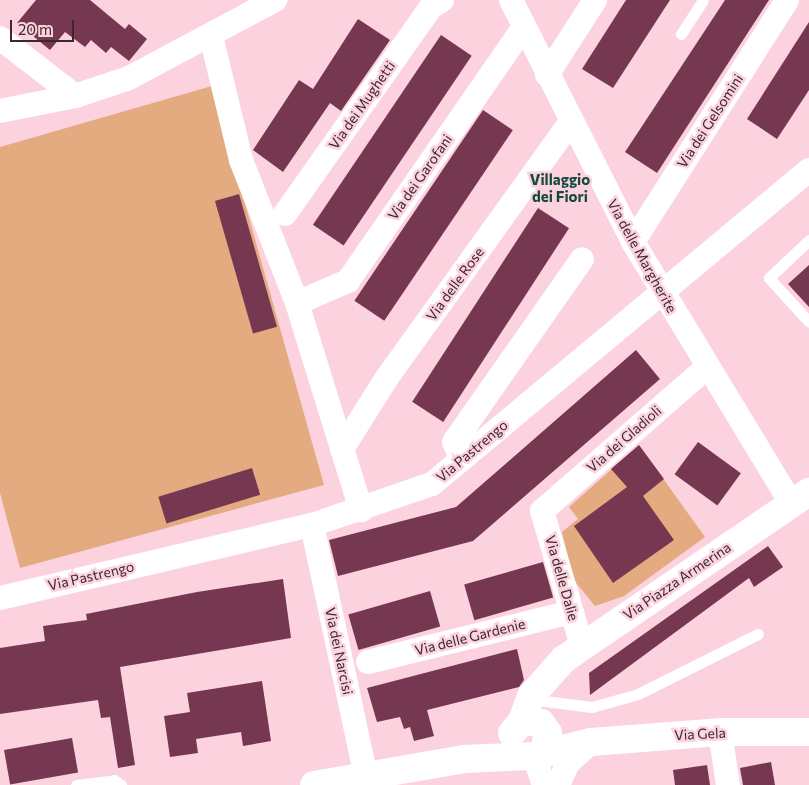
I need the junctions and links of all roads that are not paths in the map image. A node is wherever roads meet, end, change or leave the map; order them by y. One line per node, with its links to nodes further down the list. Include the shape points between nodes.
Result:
1 (275, 0): 9 (street)
2 (442, 0): 16 (street, Via dei Mughetti, via 431,7)
3 (511, 0): 7 (street, Via delle Margherite)
4 (595, 0): 11 (street)
5 (703, 0): 8 (lane)
6 (787, 0): 18 (street, Via dei Gelsomini)
7 (524, 27): 11 (street, Via delle Margherite); 21 (street, Via dei Garofani, via 348,281)
8 (681, 34)
9 (211, 36): 12 (street, via 129,78); 21 (street, via 241,160)
10 (0, 38): 12 (street)
11 (547, 75): 14 (street, Via delle Margherite)
12 (76, 96): 13 (street)
13 (0, 111)
14 (571, 122): 18 (street, Via delle Margherite); 24 (street, Via delle Rose, via 386,379)
15 (809, 170): 20 (street, Via Pastrengo)
16 (285, 214)
17 (809, 240): 22 (lane, via 769,278)
18 (633, 242): 20 (street, Via delle Margherite)
19 (582, 259): 25 (street, via 454,442)
20 (664, 296): 23 (street, Via delle Margherite); 25 (street, Via Pastrengo)
21 (297, 303): 24 (street)
22 (809, 322)
23 (706, 368): 26 (street, Via delle Margherite); 28 (street, Via dei Gladioli)
24 (342, 449): 27 (street)
25 (460, 459): 27 (street, Via Pastrengo, via 432,484)
26 (800, 497): 33 (main road, Via Piazza Armerina)
27 (361, 510): 29 (street, Via Pastrengo)
28 (542, 511): 31 (street, Via delle Dalie)
29 (312, 525): 30 (street, Via Pastrengo); 39 (street, Via dei Narcisi)
30 (0, 598)
31 (572, 612): 33 (street, Via delle Dalie); 34 (street, Via delle Gardenie)
32 (758, 634): 35 (lane, via 638,694)
33 (582, 646): 35 (main road, Via Piazza Armerina)
34 (368, 662)
35 (536, 727): 38 (main road, Via Gela); 39 (main road, Via Gela, via 464,758); 43 (street)
36 (720, 732): 37 (main road, Via Gela); 38 (main road, Via Gela); 45 (street)
37 (809, 732)
38 (590, 742): 44 (street, via 568,763)
39 (366, 777): 42 (main road)
40 (76, 785): 41 (lane, via 114,780)
41 (121, 785)
42 (314, 785)
43 (544, 785)
44 (558, 785)
45 (728, 785)

